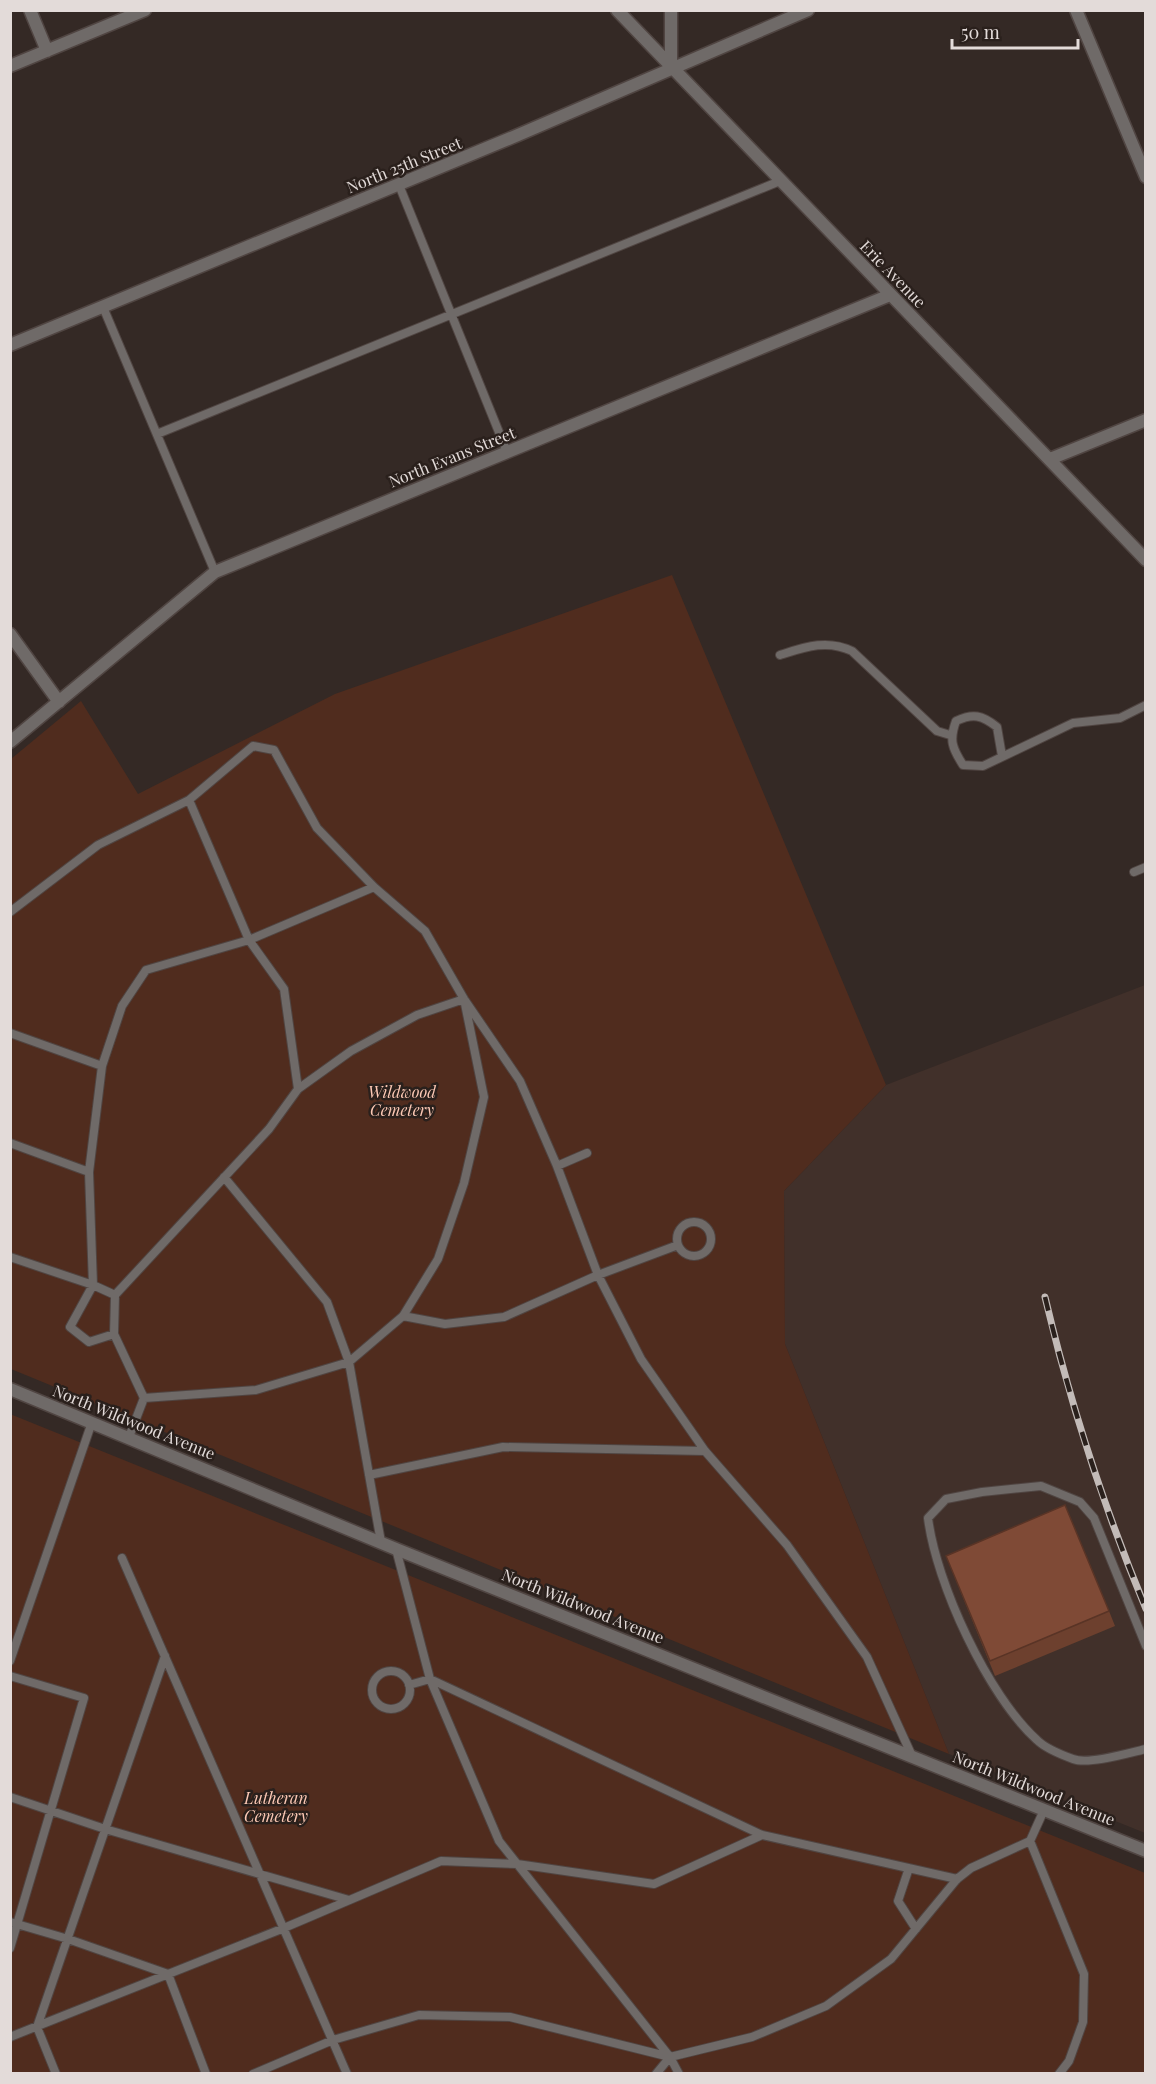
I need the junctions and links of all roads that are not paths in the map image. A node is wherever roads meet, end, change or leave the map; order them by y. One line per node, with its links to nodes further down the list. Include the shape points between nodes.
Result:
1 (30, 10): 7 (street)
2 (145, 10): 7 (street)
3 (617, 10): 9 (street, Erie Avenue)
4 (671, 10): 9 (street)
5 (808, 10): 9 (street, North 25th Street)
6 (1076, 10): 10 (street)
7 (47, 51): 8 (street)
8 (10, 66)
9 (671, 67): 11 (street, Erie Avenue); 12 (street, North 25th Street)
10 (1146, 177)
11 (780, 181): 13 (street, Erie Avenue); 15 (lane)
12 (399, 184): 14 (street, North 25th Street); 15 (lane)
13 (890, 295): 19 (street, North Evans Street); 20 (street, Erie Avenue)
14 (103, 307): 16 (street, North 25th Street); 18 (lane)
15 (452, 315): 18 (lane); 19 (lane)
16 (10, 345)
17 (1146, 420): 20 (street)
18 (158, 435): 22 (lane)
19 (507, 452): 22 (street, North Evans Street)
20 (1050, 459): 21 (street, Erie Avenue)
21 (1146, 560)
22 (215, 572): 25 (street, North Evans Street)
23 (10, 634): 25 (street)
24 (780, 655): 27 (lane, via 837,643 852,651 937,731)
25 (59, 702): 28 (street, North Evans Street)
26 (1146, 705): 29 (lane, via 1120,718 1073,723)
27 (951, 735): 29 (lane, via 963,765 983,766); 29 (lane, via 956,721 970,715 986,718 997,727)
28 (10, 742)
29 (1002, 756)
30 (189, 800): 33 (lane, via 253,746 274,750 317,828); 34 (lane, via 98,845); 35 (lane)
31 (1146, 867): 32 (lane)
32 (1134, 872)
33 (374, 887): 35 (lane); 36 (lane, via 424,931)
34 (10, 912)
35 (249, 940): 38 (lane, via 146,970 122,1006); 39 (lane, via 284,989)
36 (464, 999): 39 (lane, via 417,1015 351,1051); 42 (lane, via 520,1081); 50 (lane, via 484,1097 464,1183 438,1259)
37 (10, 1033): 38 (lane)
38 (102, 1066): 43 (lane)
39 (298, 1089): 44 (lane, via 270,1129)
40 (10, 1143): 43 (lane)
41 (587, 1153): 42 (lane)
42 (557, 1166): 47 (lane)
43 (89, 1172): 48 (lane)
44 (225, 1177): 49 (lane); 52 (lane, via 327,1302)
45 (678, 1245): 45 (lane, via 685,1254 696,1257 706,1252 711,1236 706,1226 690,1223 678,1234); 47 (lane)
46 (10, 1257): 48 (lane)
47 (598, 1275): 50 (lane, via 504,1317 445,1324); 57 (lane, via 641,1359)
48 (93, 1285): 49 (lane); 51 (lane, via 70,1327 89,1342)
49 (115, 1295): 51 (lane)
50 (403, 1316): 52 (lane)
51 (114, 1335): 54 (lane)
52 (349, 1362): 54 (lane, via 256,1389); 58 (lane)
53 (10, 1389): 55 (street, North Wildwood Avenue)
54 (144, 1398): 56 (lane)
55 (92, 1422): 56 (street, North Wildwood Avenue); 64 (lane)
56 (129, 1437): 59 (street, North Wildwood Avenue)
57 (705, 1451): 58 (lane, via 503,1447); 69 (lane, via 787,1545 867,1657)
58 (369, 1475): 59 (lane)
59 (381, 1542): 60 (street, North Wildwood Avenue)
60 (396, 1549): 66 (lane); 69 (street, North Wildwood Avenue)
61 (122, 1558): 63 (lane)
62 (1146, 1646): 68 (lane, via 1094,1518 1080,1502 1041,1486 982,1492 946,1499 928,1518 931,1546 951,1601 1009,1710 1039,1742 1076,1761)
63 (165, 1656): 73 (lane); 79 (lane)
64 (10, 1661)
65 (10, 1676): 71 (lane, via 84,1698)
66 (430, 1678): 67 (lane); 74 (lane); 77 (lane, via 499,1841)
67 (410, 1685): 67 (lane, via 405,1703 393,1709 380,1706 372,1696 375,1678 385,1671 403,1674)
68 (1146, 1749)
69 (913, 1757): 72 (street, North Wildwood Avenue)
70 (10, 1797): 71 (lane)
71 (51, 1810): 73 (lane); 82 (lane)
72 (1044, 1810): 75 (lane); 76 (street, North Wildwood Avenue)
73 (105, 1829): 79 (lane); 85 (lane)
74 (762, 1835): 77 (lane, via 654,1884); 78 (lane)
75 (1030, 1841): 80 (lane, via 971,1868); 98 (lane, via 1084,1974 1083,2022 1069,2061)
76 (1146, 1851)
77 (517, 1864): 81 (lane, via 441,1861); 91 (lane)
78 (909, 1868): 80 (lane); 84 (lane, via 898,1901)
79 (261, 1876): 81 (lane); 83 (lane)
80 (957, 1879): 84 (lane)
81 (350, 1900): 83 (lane)
82 (14, 1923): 85 (lane); 86 (lane)
83 (284, 1928): 87 (lane); 90 (lane)
84 (916, 1929): 91 (lane, via 891,1959 826,2006 752,2037)
85 (68, 1938): 87 (lane); 88 (lane)
86 (10, 1948)
87 (168, 1974): 88 (lane); 93 (lane)
88 (37, 2027): 89 (lane); 92 (lane)
89 (10, 2037)
90 (333, 2040): 91 (lane, via 419,2015 510,2017); 94 (lane); 95 (lane)
91 (670, 2058): 96 (lane); 97 (lane)
92 (56, 2073)
93 (206, 2073)
94 (253, 2073)
95 (347, 2073)
96 (656, 2073)
97 (679, 2073)
98 (1059, 2073)

